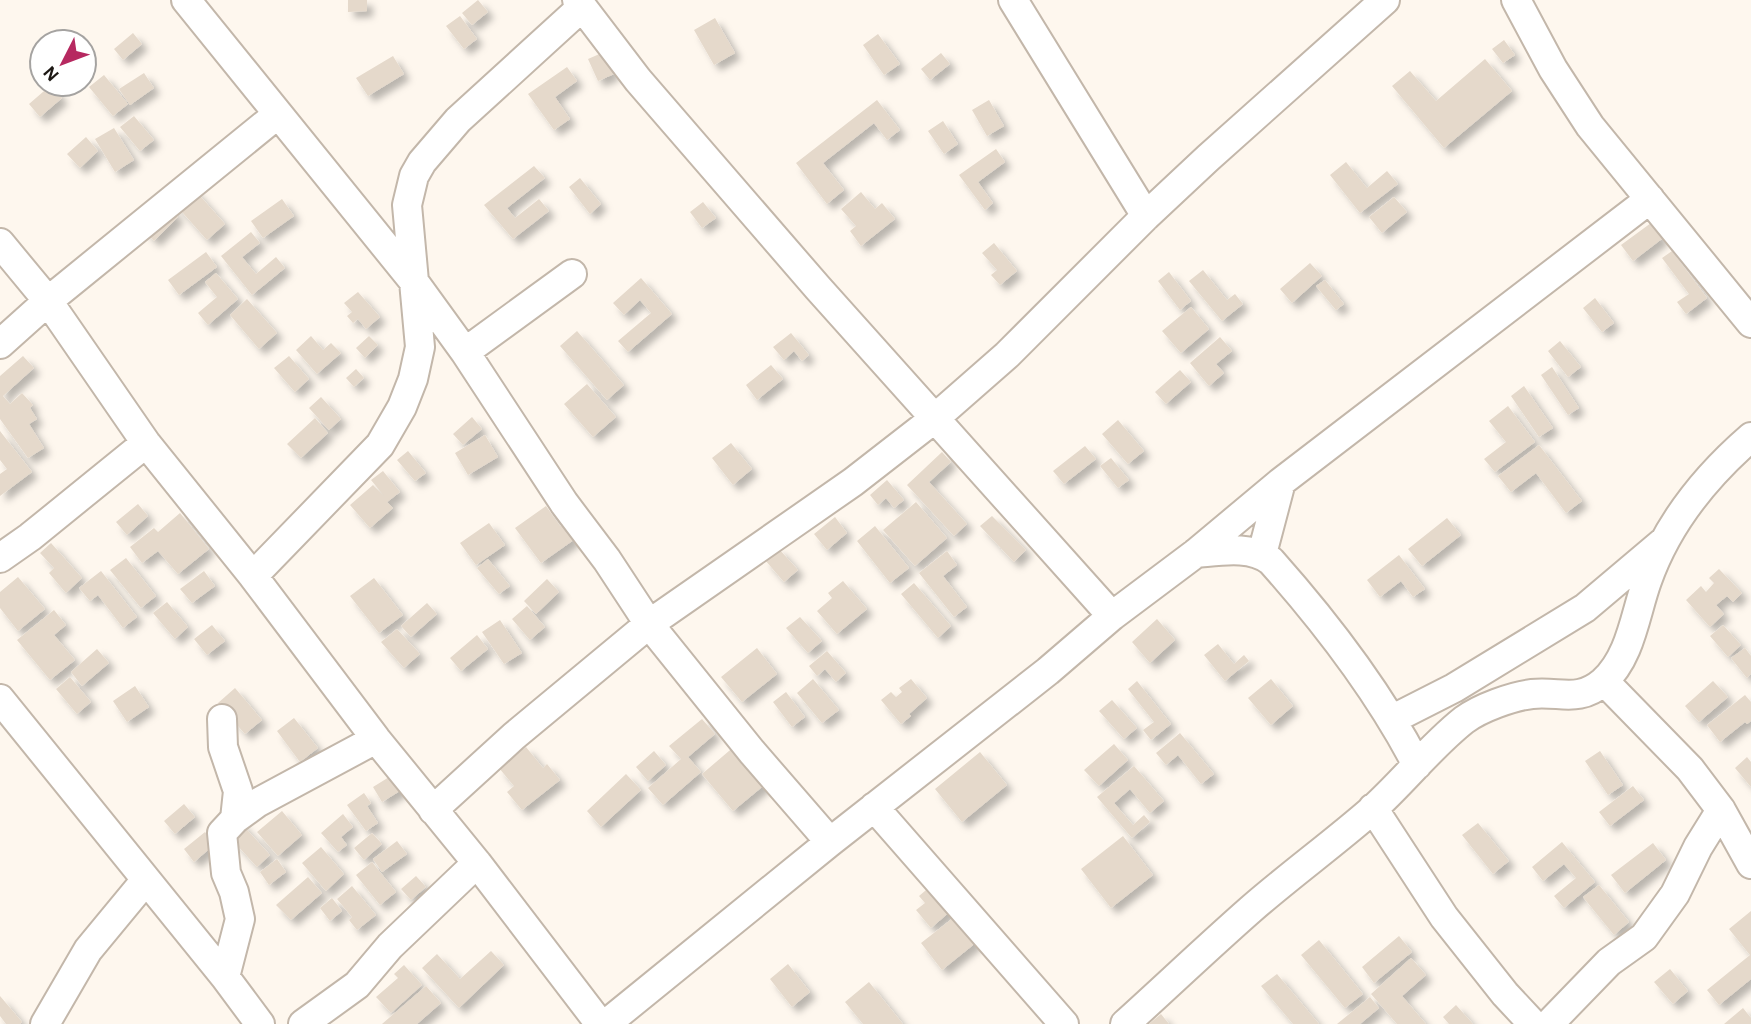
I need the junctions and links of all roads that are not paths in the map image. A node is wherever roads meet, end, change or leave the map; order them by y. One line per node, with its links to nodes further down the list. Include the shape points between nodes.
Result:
1 (186, 0): 6 (street)
2 (1013, 0): 8 (street)
3 (1385, 0): 8 (street)
4 (1516, 0): 7 (street, via 1590,126)
5 (579, 3): 11 (street, via 458,120 422,162 407,205); 16 (street, via 638,80)
6 (278, 114): 11 (street); 12 (street)
7 (1650, 198): 13 (street); 19 (street)
8 (1146, 216): 16 (street, via 1007,355)
9 (0, 243): 12 (street)
10 (572, 274): 15 (street)
11 (415, 283): 15 (street); 24 (street, via 419,347 413,379 390,430)
12 (48, 301): 14 (street); 18 (street)
13 (1751, 323)
14 (0, 344)
15 (464, 352): 26 (street)
16 (934, 419): 25 (street); 26 (street, via 853,482)
17 (1751, 437): 20 (street, via 1726,458 1687,504)
18 (146, 443): 23 (street); 24 (street)
19 (1281, 482): 21 (street); 22 (street)
20 (1667, 539): 27 (street, via 1647,581 1625,648); 30 (street, via 1585,608 1454,688)
21 (1196, 553): 22 (street, via 1234,550); 25 (street)
22 (1262, 554): 30 (street, via 1342,645)
23 (0, 558)
24 (253, 576): 31 (street)
25 (1112, 616): 33 (street)
26 (649, 624): 35 (street); 38 (street)
27 (1604, 681): 32 (street, via 1585,694 1508,699 1465,719); 36 (street, via 1690,769)
28 (0, 699): 41 (street)
29 (222, 719): 37 (street, via 223,747 238,791)
30 (1393, 719): 32 (street)
31 (376, 739): 35 (street); 37 (street)
32 (1417, 765): 34 (street)
33 (874, 807): 38 (street); 48 (street)
34 (1373, 808): 49 (street, via 1250,909); 50 (street, via 1444,917)
35 (433, 810): 39 (street)
36 (1721, 810): 40 (street); 51 (street, via 1675,894 1644,937 1609,962)
37 (234, 819): 42 (street, via 222,833 223,851 240,919)
38 (830, 842): 47 (street)
39 (477, 863): 45 (street, via 390,946 357,985); 46 (street)
40 (1751, 864)
41 (145, 881): 42 (street); 43 (street, via 88,950)
42 (225, 977): 44 (street)
43 (45, 1024)
44 (260, 1024)
45 (303, 1024)
46 (600, 1024)
47 (606, 1024)
48 (1064, 1024)
49 (1125, 1024)
50 (1533, 1024)
51 (1549, 1024)

